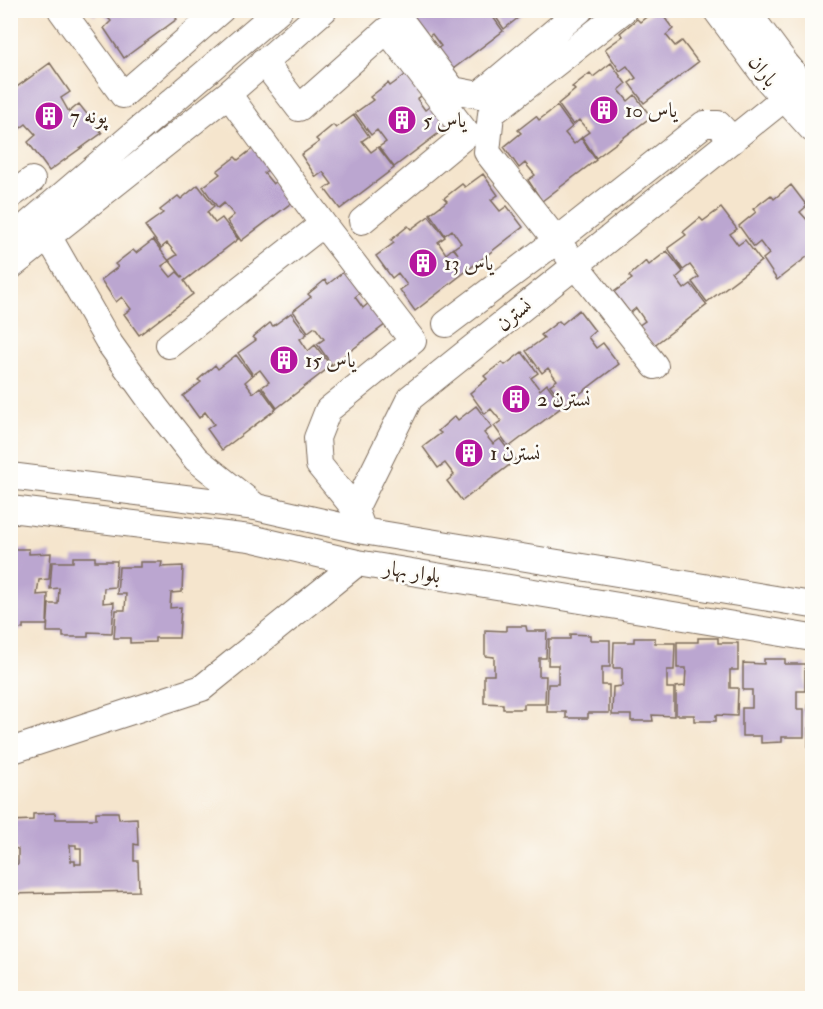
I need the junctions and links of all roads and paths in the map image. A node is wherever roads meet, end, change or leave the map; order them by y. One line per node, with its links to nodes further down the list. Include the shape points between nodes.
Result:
1 (61, 10): 2 (street, via 123,95)
2 (221, 10)
3 (279, 10): 14 (street)
4 (324, 10): 10 (street)
5 (393, 10): 6 (street, via 453,90 478,95)
6 (580, 10)
7 (624, 10): 23 (street, via 491,114 487,152)
8 (716, 10): 11 (street, باران, via 767,79)
9 (746, 10): 11 (street, باران)
10 (263, 61): 12 (street); 19 (street, via 299,108 387,30 467,134)
11 (800, 92): 13 (street, باران); 15 (street, نسترن)
12 (228, 94): 16 (street); 20 (street)
13 (813, 129)
14 (132, 134): 16 (street); 21 (street)
15 (733, 140): 23 (street, نسترن, via 718,124 704,124); 24 (street, نسترن)
16 (148, 158): 22 (street)
17 (32, 180): 18 (street)
18 (10, 196)
19 (362, 221)
20 (323, 224): 27 (street); 32 (street, via 413,341 328,410 317,438 319,465)
21 (14, 232)
22 (48, 236): 25 (street); 30 (street, via 110,344 156,408 196,459)
23 (556, 241): 24 (street); 26 (street, نسترن)
24 (574, 266): 28 (street); 32 (street, نسترن, via 410,398)
25 (10, 267)
26 (446, 324)
27 (169, 345)
28 (655, 366)
29 (10, 476): 30 (street, بلوار بهار)
30 (256, 507): 32 (street, بلوار بهار)
31 (10, 509): 33 (street, بلوار بهار, via 250,538)
32 (359, 520): 34 (street, بلوار بهار)
33 (357, 563): 35 (street, بلوار بهار); 36 (street, via 202,688)
34 (813, 605)
35 (813, 638)
36 (10, 751)

